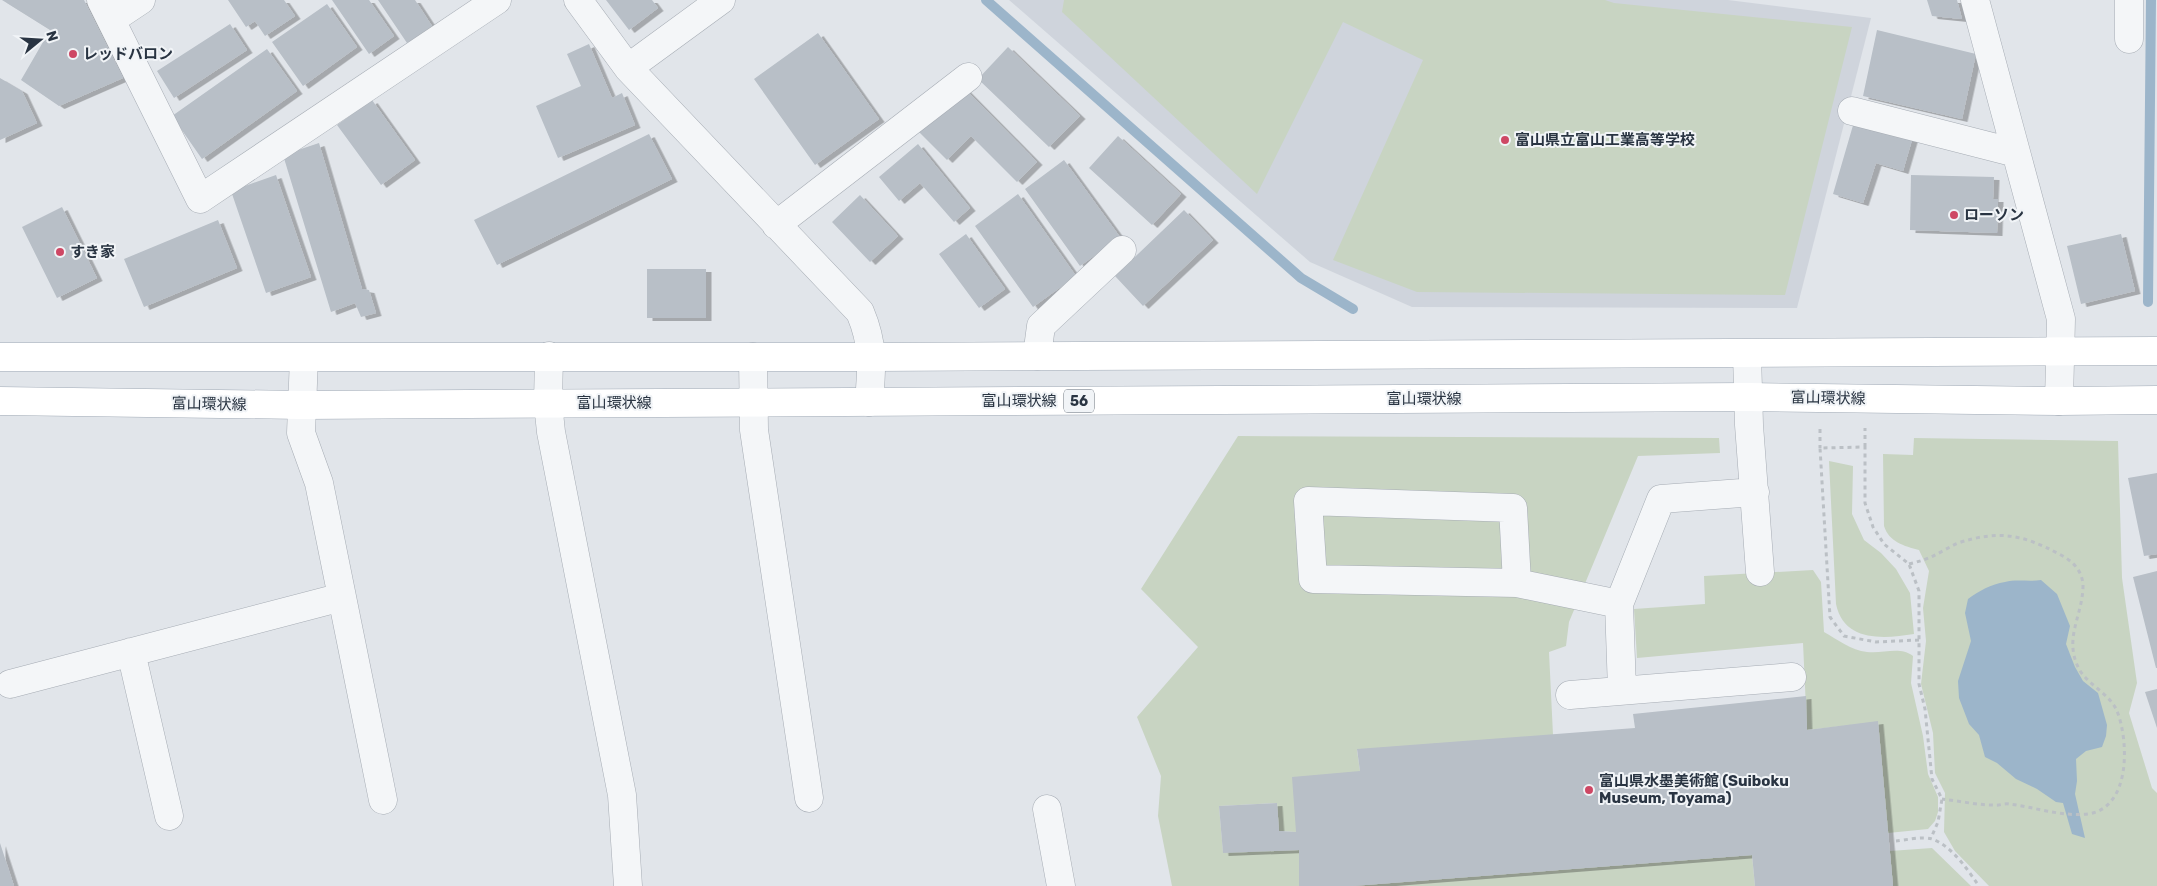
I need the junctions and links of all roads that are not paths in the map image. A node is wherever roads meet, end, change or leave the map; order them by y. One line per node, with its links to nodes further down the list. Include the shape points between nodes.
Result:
1 (141, 0): 7 (street)
2 (497, 0): 7 (street, via 200,199)
3 (578, 0): 9 (street)
4 (720, 0): 9 (street)
5 (1974, 0): 12 (street)
6 (2129, 0): 8 (street)
7 (106, 10)
8 (2128, 39)
9 (628, 68): 13 (street)
10 (968, 77): 13 (street)
11 (1852, 111): 12 (street)
12 (2016, 153): 16 (street, via 2061,319)
13 (776, 225): 22 (street, via 860,312 867,327)
14 (1122, 250): 19 (street, via 1042,326)
15 (2157, 351): 16 (main road)
16 (2060, 352): 17 (main road); 27 (street)
17 (1747, 354): 19 (main road); 24 (street)
18 (549, 356): 21 (main road); 23 (main road); 30 (street)
19 (1037, 356): 22 (main road)
20 (0, 357): 23 (main road)
21 (753, 357): 22 (main road); 28 (street)
22 (872, 357): 29 (street)
23 (304, 358): 31 (street)
24 (1748, 397): 27 (main road, 富山環状線 / 56); 29 (main road, 富山環状線 / 56); 32 (street)
25 (2157, 400): 27 (main road, 富山環状線 / 56)
26 (0, 401): 31 (main road, 富山環状線 / 56)
27 (2059, 401)
28 (754, 402): 29 (main road, 富山環状線 / 56); 30 (main road, 富山環状線 / 56); 42 (street, via 754,430)
29 (868, 402)
30 (548, 403): 31 (main road, 富山環状線 / 56); 46 (street, via 622,795)
31 (302, 405): 35 (street, via 301,433 319,483)
32 (1755, 492): 33 (street); 36 (street, via 1661,499)
33 (1760, 572)
34 (1517, 583): 34 (street, via 1313,579 1308,501 1513,508); 36 (street)
35 (342, 598): 37 (street); 43 (street)
36 (1619, 604): 40 (street)
37 (131, 652): 39 (street); 45 (street)
38 (1792, 677): 40 (street)
39 (10, 684)
40 (1622, 690): 41 (street)
41 (1570, 694)
42 (809, 798)
43 (383, 800)
44 (1047, 809): 47 (street)
45 (169, 816)
46 (628, 886)
47 (1062, 886)

